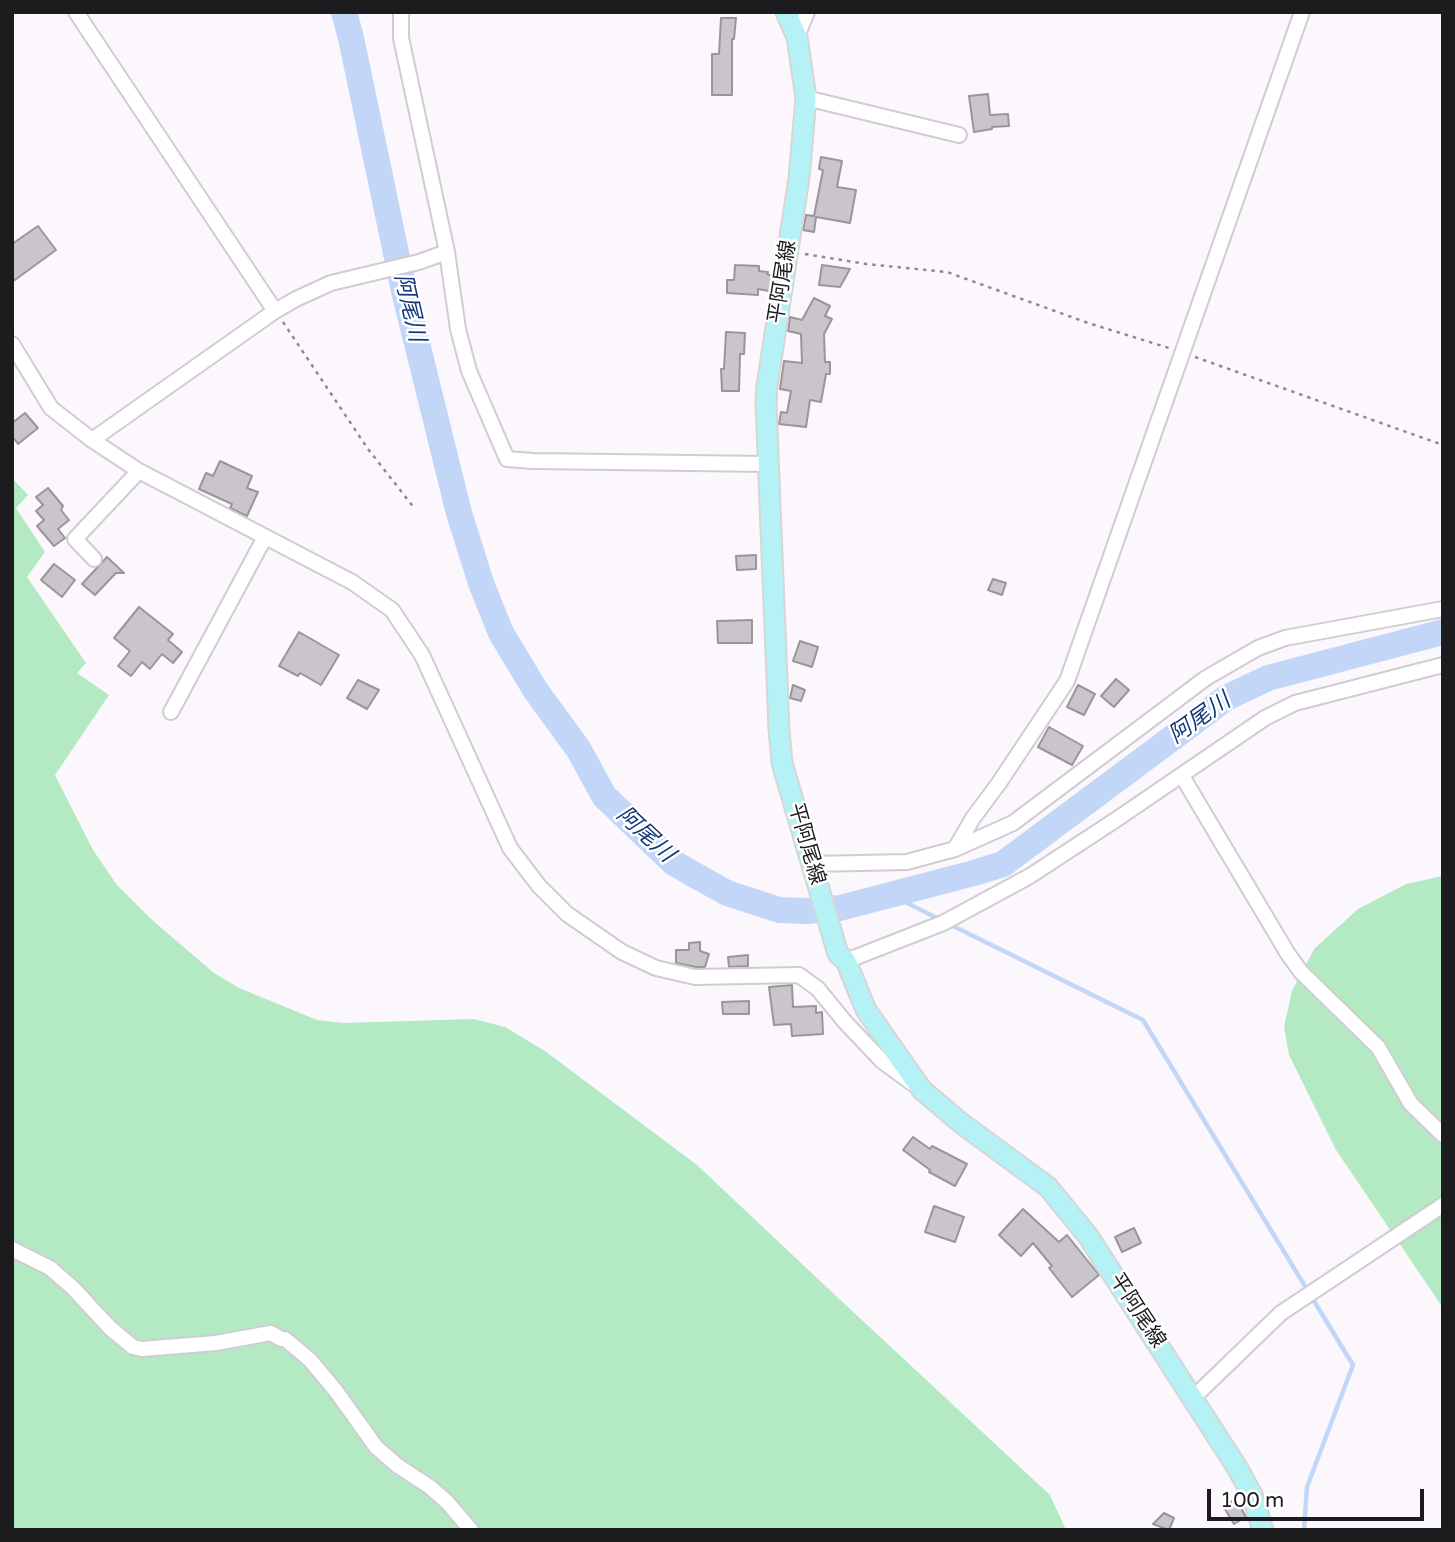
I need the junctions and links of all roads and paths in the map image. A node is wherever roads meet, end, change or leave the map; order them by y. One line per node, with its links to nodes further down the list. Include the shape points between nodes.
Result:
1 (76, 12): 11 (street)
2 (402, 12): 10 (street, via 401,38)
3 (786, 12): 6 (main road, 平阿尾線)
4 (807, 12): 6 (street)
5 (1302, 12): 13 (street)
6 (797, 37): 7 (main road, 平阿尾線)
7 (806, 98): 8 (street); 9 (main road, 平阿尾線)
8 (959, 135)
9 (787, 251): 13 (path, via 947,272); 16 (main road, 平阿尾線, via 767,386)
10 (447, 252): 11 (street, via 331,283); 16 (street, via 469,371 507,458)
11 (275, 311): 14 (street); 18 (path, via 368,449)
12 (12, 344): 14 (street, via 51,408)
13 (1182, 352): 15 (path); 25 (street, via 1066,681)
14 (92, 440): 17 (street)
15 (1443, 444)
16 (768, 464): 26 (main road, 平阿尾線, via 782,763)
17 (139, 471): 19 (street); 20 (street, via 75,539)
18 (415, 509)
19 (265, 537): 23 (street); 28 (street, via 352,582 392,610 422,654 510,848 567,914 622,952 656,968 695,976 799,975 818,989 882,1061)
20 (94, 559)
21 (1443, 609): 25 (street, via 1285,638 1258,648 1206,678 1013,823)
22 (1443, 665): 24 (street, via 1295,703 1265,718)
23 (171, 712)
24 (1182, 776): 27 (street, via 1030,876 943,923); 29 (street, via 1301,972 1378,1047 1411,1104)
25 (955, 849): 26 (street, via 906,862)
26 (814, 869): 27 (main road, 平阿尾線)
27 (842, 957): 28 (main road, 平阿尾線, via 866,1010)
28 (922, 1090): 32 (main road, 平阿尾線, via 1048,1187 1088,1236)
29 (1443, 1135)
30 (1443, 1205): 32 (street, via 1280,1313)
31 (12, 1249): 33 (street, via 50,1268 110,1328 142,1349 271,1333 285,1339 310,1360 376,1447 438,1494)
32 (1193, 1398): 34 (main road, 平阿尾線, via 1252,1495)
33 (471, 1530)
34 (1263, 1530)

